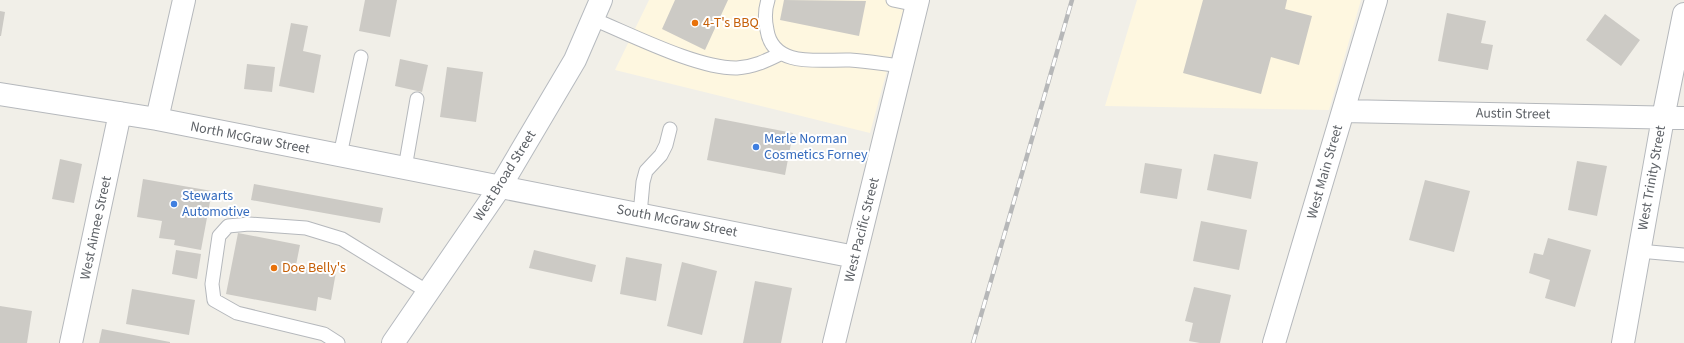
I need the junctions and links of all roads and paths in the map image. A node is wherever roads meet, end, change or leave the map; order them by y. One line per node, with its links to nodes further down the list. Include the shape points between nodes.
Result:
1 (184, 0): 16 (street)
2 (768, 0): 8 (lane, via 768,38)
3 (892, 0): 5 (lane)
4 (1376, 0): 13 (street, West Main Street)
5 (918, 2): 10 (street, West Pacific Street)
6 (597, 10): 8 (lane, via 687,57 717,66 737,68 756,65); 20 (street, West Broad Street, via 575,60)
7 (1684, 14): 15 (street, West Trinity Street)
8 (780, 54): 10 (lane, via 799,60 860,60)
9 (361, 57): 18 (lane)
10 (902, 66): 24 (street, West Pacific Street)
11 (0, 94): 14 (street, North McGraw Street)
12 (417, 99): 19 (lane)
13 (1343, 111): 15 (street, Austin Street); 30 (street, West Main Street)
14 (120, 113): 16 (street, North McGraw Street); 26 (street, West Aimee Street)
15 (1674, 118): 22 (street, West Trinity Street)
16 (156, 120): 18 (street, North McGraw Street)
17 (670, 129): 21 (lane, via 661,154 646,171)
18 (340, 155): 19 (street, North McGraw Street)
19 (405, 168): 20 (street, North McGraw Street)
20 (500, 187): 21 (street, South McGraw Street); 25 (street, West Broad Street)
21 (640, 214): 24 (street, South McGraw Street)
22 (1639, 251): 23 (lane); 31 (street, West Trinity Street)
23 (1684, 255)
24 (855, 257): 29 (street, West Pacific Street)
25 (428, 292): 27 (lane, via 342,239 306,228 249,224 228,226 219,236 212,284 214,300 237,313 324,334); 28 (street, West Broad Street)
26 (71, 343)
27 (338, 343)
28 (393, 343)
29 (834, 343)
30 (1274, 343)
31 (1623, 343)

